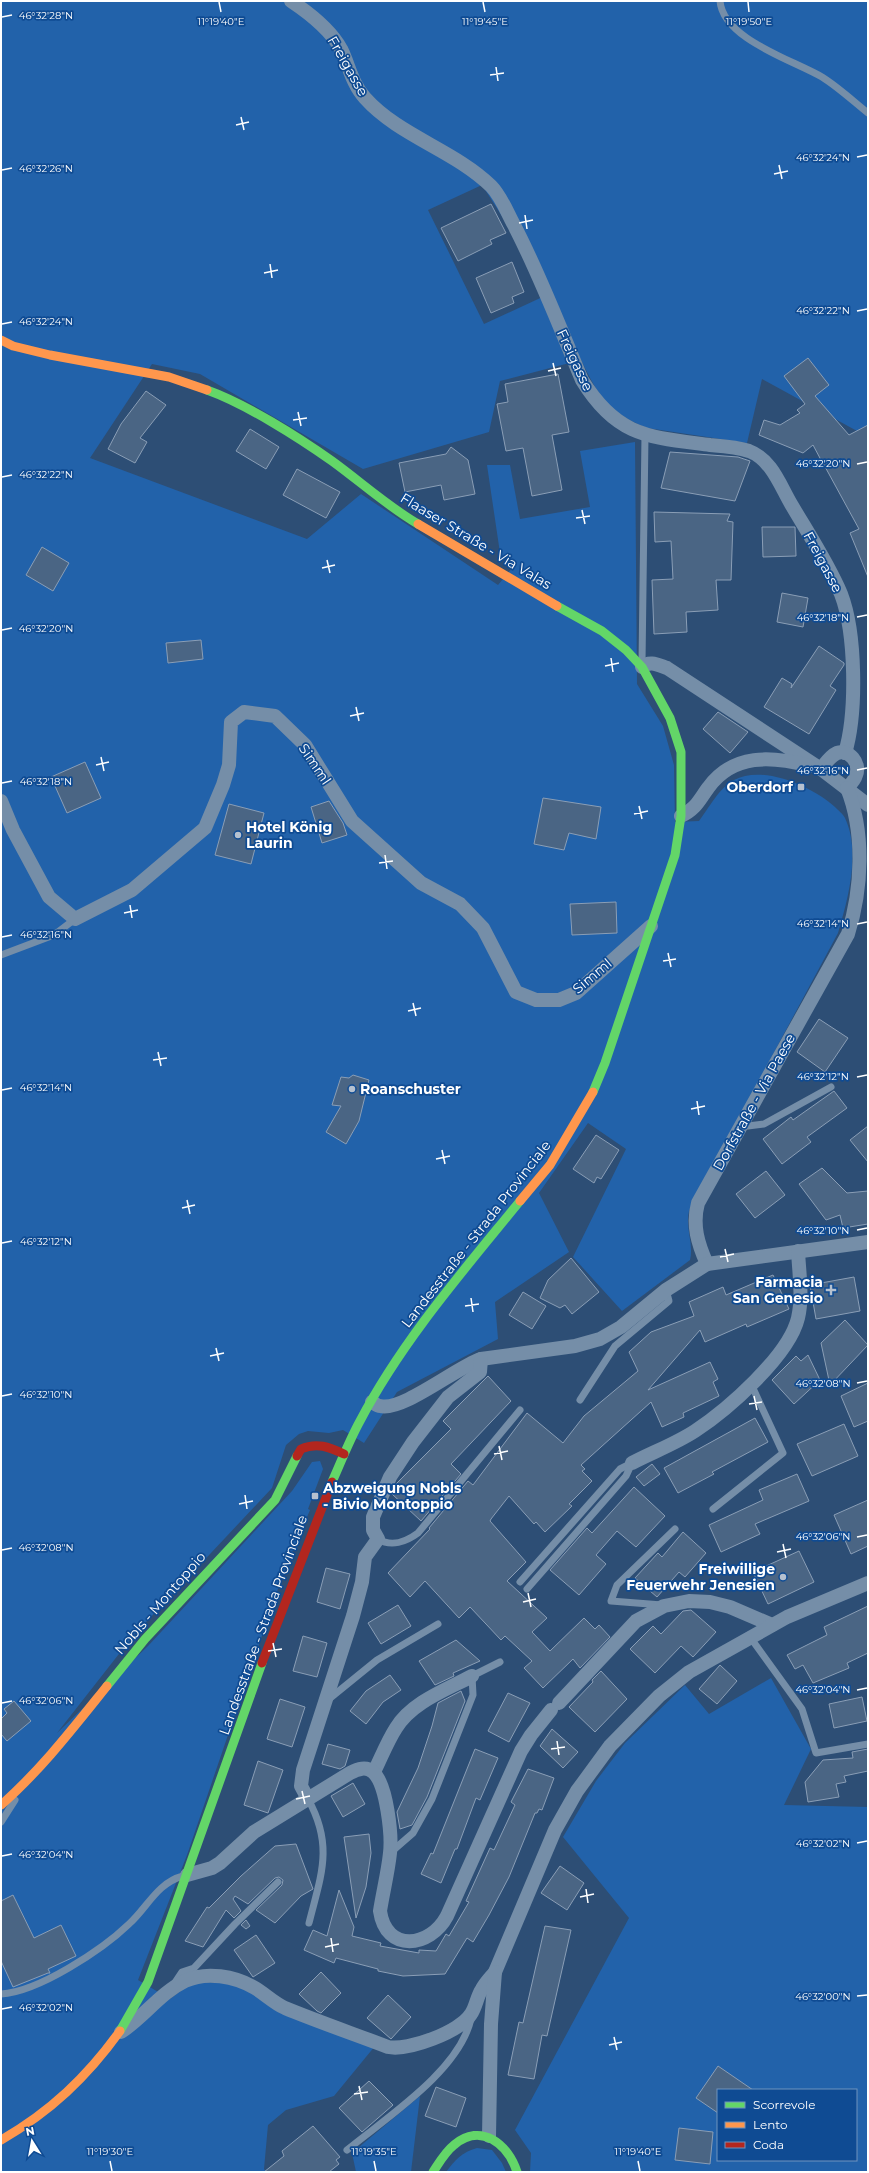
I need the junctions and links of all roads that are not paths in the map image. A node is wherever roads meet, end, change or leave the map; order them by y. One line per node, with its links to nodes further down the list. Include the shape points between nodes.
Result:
1 (291, 1): 5 (street, Freigasse, via 316,20 334,39 354,82 374,108 492,187 525,246 582,380 594,400 621,424)
2 (720, 1): 3 (lane, via 720,10 739,34 822,78)
3 (868, 113)
4 (1, 340): 6 (main road, Flaaser Straße - Via Valas, via 13,346 50,355 169,377 220,395 284,430 332,461 396,511 449,544 602,631 626,650)
5 (645, 435): 6 (lane); 7 (street, Freigasse, via 749,451 769,466 835,581 847,615 852,665 852,706 850,735)
6 (642, 668): 8 (street, via 647,663 667,668); 12 (main road, Flaaser Straße - Via Valas, via 670,718 680,752)
7 (845, 753): 8 (street, via 832,756); 9 (street, via 851,756 857,766 857,774)
8 (821, 769): 9 (street); 12 (street, via 772,759 748,760 735,764 724,771 709,787 698,805)
9 (847, 788): 10 (street); 17 (street, Dorfstraße - Via Paese, via 852,799 858,830 859,881 848,934)
10 (865, 798)
11 (1, 801): 13 (street, via 13,830 49,896)
12 (681, 816): 14 (main road, Flaaser Straße - Via Valas, via 675,855)
13 (74, 919): 14 (street, Simml, via 132,890 205,828 229,766 231,722 244,712 275,716 305,745 352,821 421,883 460,904 483,928 516,992 536,1000 558,1000 576,993); 15 (lane, via 54,935)
14 (652, 926): 25 (main road, Landesstraße - Strada Provinciale, via 605,1063 589,1101 550,1165 444,1294)
15 (1, 955)
16 (831, 1087): 17 (lane, via 764,1124)
17 (740, 1127): 20 (street, Dorfstraße - Via Paese, via 698,1203 694,1216 696,1232)
18 (868, 1242): 19 (street)
19 (798, 1251): 20 (street); 23 (street, via 798,1318 786,1345)
20 (707, 1264): 21 (street)
21 (666, 1290): 22 (street, via 620,1328 600,1339 575,1346); 24 (lane, via 668,1301 615,1346)
22 (482, 1359): 25 (street, via 469,1363 397,1404 380,1406); 31 (street, via 480,1372 448,1397 390,1477 373,1517 373,1530)
23 (751, 1384): 28 (street, via 694,1432); 29 (lane, via 783,1453)
24 (580, 1400)
25 (372, 1402): 27 (main road, Landesstraße - Strada Provinciale)
26 (520, 1410): 31 (lane, via 418,1533 396,1543)
27 (344, 1454): 44 (main road, Nobls - Montoppio, via 316,1443 302,1449 275,1500 145,1639 57,1748); 49 (main road, Landesstraße - Strada Provinciale, via 286,1597)
28 (632, 1462): 32 (lane, via 620,1469); 34 (lane, via 626,1476)
29 (713, 1509)
30 (675, 1529): 35 (lane, via 617,1585 611,1601)
31 (378, 1539): 41 (street, via 365,1558 358,1599)
32 (520, 1582)
33 (868, 1584): 37 (street)
34 (527, 1589)
35 (664, 1606): 37 (street, via 689,1601 710,1602 730,1607); 48 (street, via 636,1621 531,1735 521,1751 447,1916 432,1935 416,1941 398,1938 391,1935 381,1921 380,1911)
36 (438, 1624): 41 (lane, via 358,1673)
37 (772, 1625): 38 (street)
38 (750, 1637): 42 (lane, via 802,1709 816,1753); 52 (street, via 677,1680 610,1746 577,1791 555,1830)
39 (500, 1662): 40 (lane)
40 (472, 1676): 43 (street, via 423,1703 401,1721); 48 (lane, via 473,1695 432,1799 413,1833)
41 (325, 1702): 45 (street, via 302,1775 301,1786)
42 (868, 1744)
43 (374, 1772): 45 (street, via 364,1768 358,1769); 48 (street, via 383,1793 390,1833)
44 (16, 1792): 46 (main road, Nobls - Montoppio); 47 (lane, via 14,1805)
45 (308, 1799): 49 (street, via 254,1832 220,1863); 51 (lane, via 319,1822 324,1852 324,1862)
46 (1, 1805)
47 (1, 1822)
48 (390, 1853)
49 (187, 1875): 54 (lane, via 164,1886 129,1924 100,1947 28,1989); 56 (main road, Landesstraße - Strada Provinciale, via 148,1982)
50 (278, 1882): 53 (lane, via 240,1918 194,1968 182,1972)
51 (308, 1923)
52 (495, 1972): 55 (street, via 482,1988); 57 (street, via 491,2024)
53 (170, 1989): 55 (street, via 186,1980 201,1976 225,1977 254,1987 283,2007 396,2048 411,2046 451,2030); 56 (street, via 138,2021)
54 (1, 1994)
55 (472, 2014): 59 (lane, via 466,2035 440,2072)
56 (119, 2034): 58 (main road, Landesstraße - Strada Provinciale, via 87,2074 52,2108)
57 (489, 2136): 60 (main road, via 477,2135 456,2143 447,2151); 61 (main road, via 509,2150)
58 (1, 2140)
59 (347, 2150)
60 (433, 2172)
61 (517, 2172)

